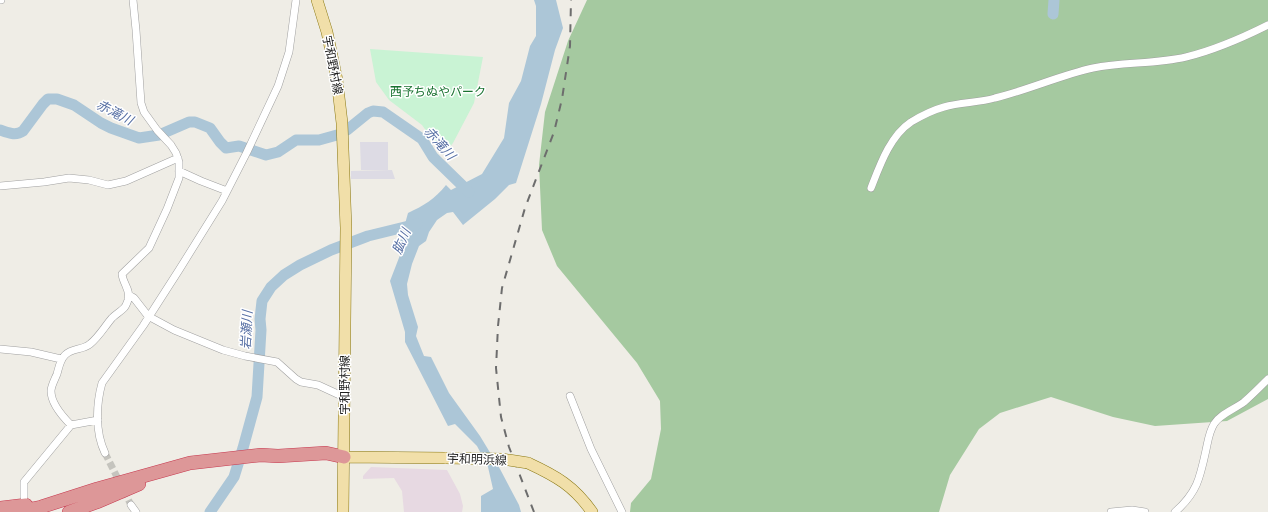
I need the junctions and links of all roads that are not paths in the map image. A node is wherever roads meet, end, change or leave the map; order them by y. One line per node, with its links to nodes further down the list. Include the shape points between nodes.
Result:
1 (133, 0): 5 (street, via 141,103 144,112 171,145)
2 (296, 0): 9 (street, via 289,52 278,86)
3 (318, 0): 16 (main road, 宇和野村線, via 338,88 342,123 346,228)
4 (1268, 25): 8 (street, via 1235,41 1186,57 1155,62 1113,64 1078,72 1020,92 926,113 899,133 889,147)
5 (178, 158): 6 (street); 7 (street, via 126,181 108,185 69,178)
6 (179, 171): 9 (street); 10 (street, via 170,204 149,248 122,274 122,281)
7 (0, 186)
8 (871, 188)
9 (227, 191): 11 (street)
10 (129, 295): 11 (street); 13 (street, via 124,308 113,317 91,344 72,350)
11 (148, 316): 16 (street, via 174,330 223,350 277,362 301,382 318,385); 17 (street, via 102,383)
12 (0, 350): 13 (street, via 31,352)
13 (61, 359): 18 (street, via 51,391 58,409)
14 (1268, 379): 37 (street, via 1245,401 1214,424 1208,436 1200,477 1193,493)
15 (570, 396): 34 (street, via 591,449)
16 (344, 397): 20 (main road, 宇和野村線)
17 (98, 420): 18 (street); 19 (street, via 98,435)
18 (72, 425): 24 (street, via 24,482)
19 (105, 453)
20 (344, 458): 21 (highway, via 260,458); 32 (main road, 宇和野村線); 33 (main road, 宇和明浜線, bridge, via 502,459 528,463 551,473 569,486)
21 (200, 464): 22 (highway); 23 (highway, via 178,467)
22 (140, 484): 29 (highway); 30 (highway)
23 (97, 489): 26 (highway, via 21,506); 28 (highway)
24 (24, 497)
25 (131, 505): 31 (street)
26 (0, 508)
27 (1132, 511): 35 (street); 36 (street)
28 (17, 512)
29 (46, 512)
30 (68, 512)
31 (136, 512)
32 (343, 512)
33 (592, 512)
34 (622, 512)
35 (1111, 512)
36 (1145, 512)
37 (1175, 512)

